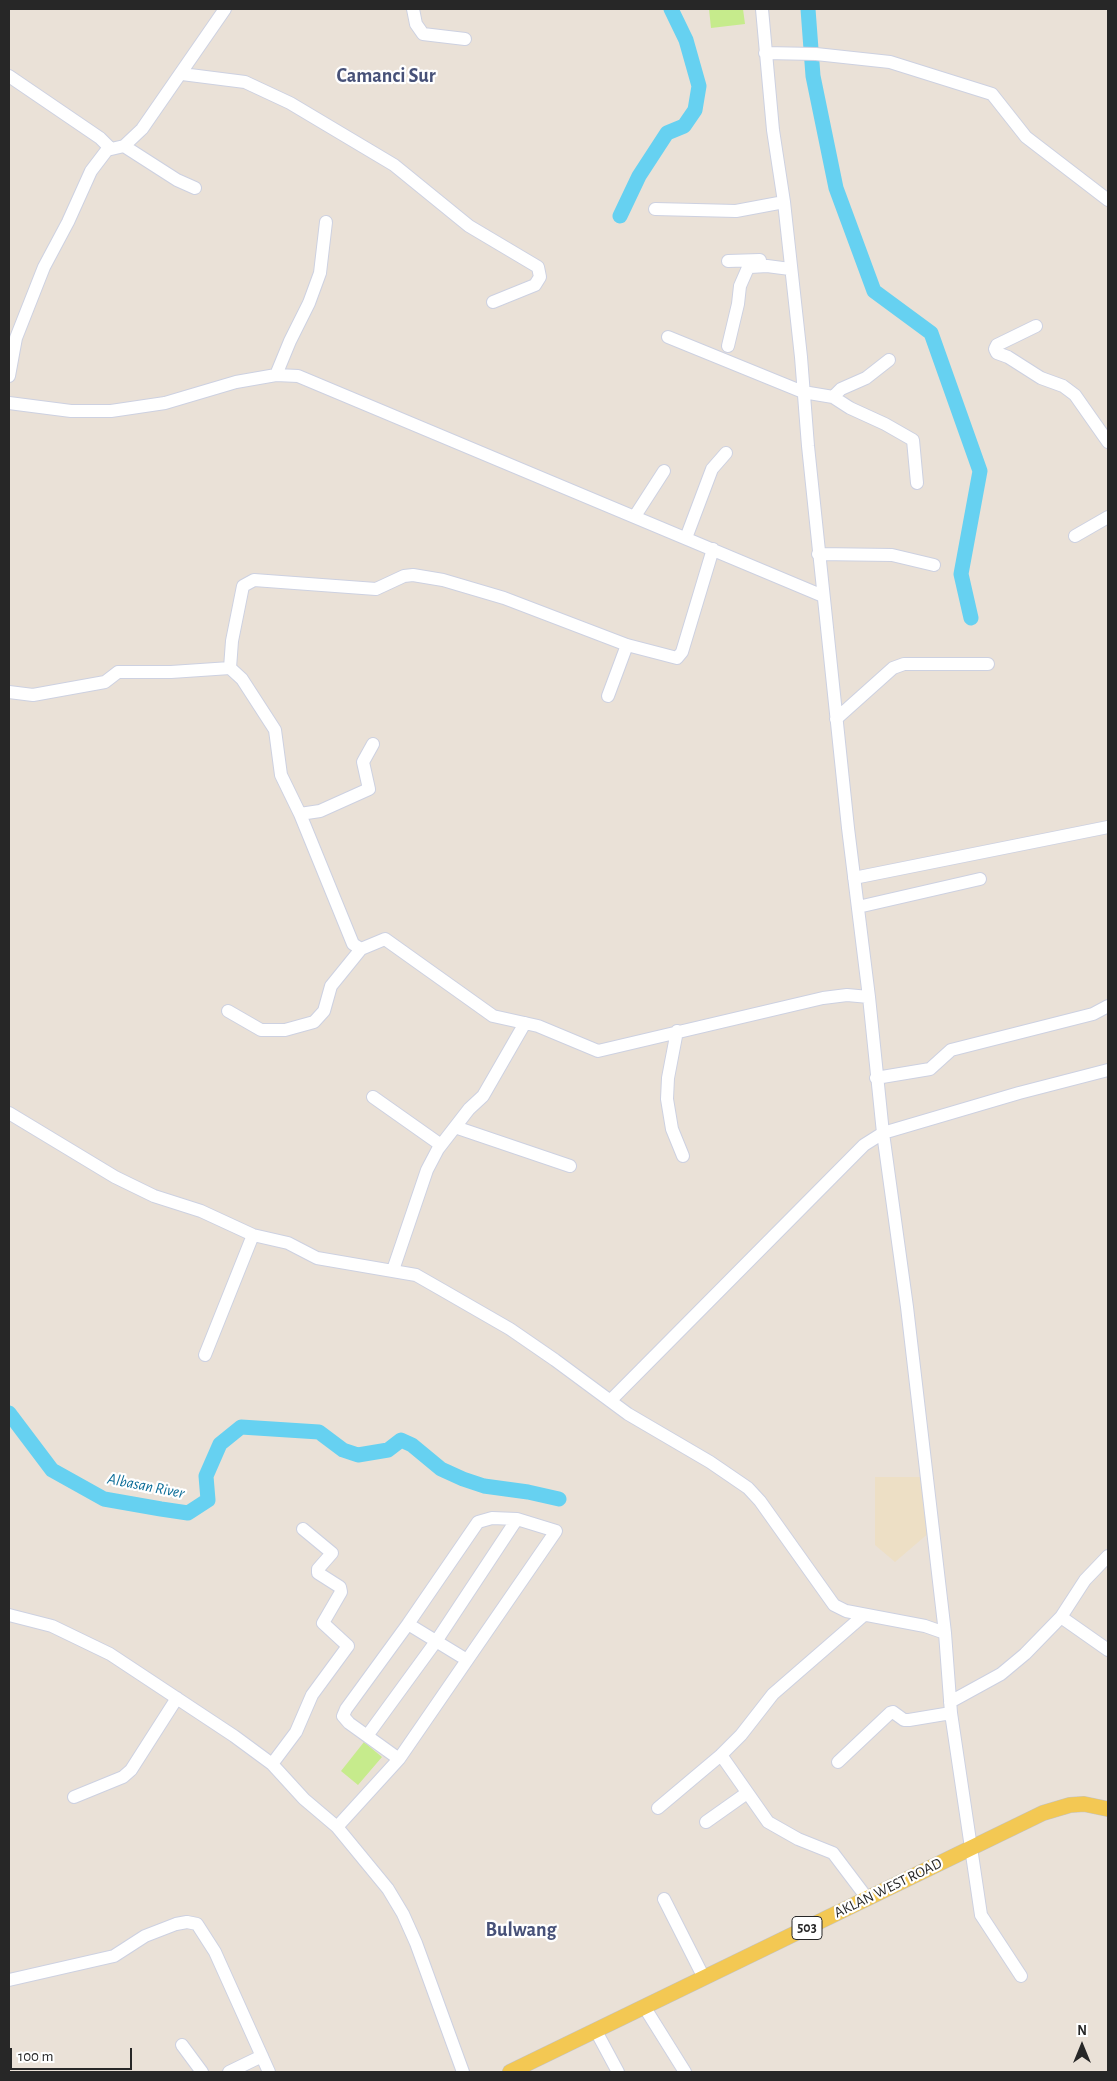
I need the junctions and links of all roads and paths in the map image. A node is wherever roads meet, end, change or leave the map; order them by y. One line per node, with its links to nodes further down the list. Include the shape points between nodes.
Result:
1 (225, 9): 6 (street)
2 (413, 9): 4 (street, via 416,24 423,34)
3 (762, 9): 5 (street)
4 (465, 39)
5 (765, 53): 11 (street, via 816,54 890,62 992,94 1026,137); 12 (street)
6 (182, 74): 8 (street, via 142,129); 17 (street, via 244,82 290,103 394,165 469,226 538,267 540,277 535,285)
7 (9, 76): 9 (street)
8 (124, 146): 9 (street); 10 (street, via 177,180)
9 (110, 148): 23 (street, via 91,171 44,267 16,338)
10 (196, 188)
11 (1108, 200)
12 (784, 202): 13 (street, via 727,212); 16 (street)
13 (655, 209)
14 (326, 222): 22 (street, via 320,274)
15 (728, 261): 16 (street)
16 (790, 265): 20 (street, via 750,267 747,270 740,286); 24 (street, via 802,357)
17 (493, 302)
18 (1036, 326): 27 (street, via 997,345 997,353 1075,395)
19 (668, 337): 24 (street)
20 (728, 346)
21 (889, 360): 25 (street)
22 (276, 375): 26 (street, via 236,382 165,403 111,411 71,411); 31 (street, via 311,380)
23 (9, 376)
24 (803, 392): 25 (street); 36 (street)
25 (833, 397): 30 (street, via 913,440)
26 (9, 403)
27 (1108, 442)
28 (726, 453): 34 (street, via 712,469)
29 (664, 471): 31 (street)
30 (917, 483)
31 (635, 516): 34 (street)
32 (1108, 517): 33 (street)
33 (1075, 536)
34 (686, 538): 35 (street)
35 (713, 549): 38 (street); 39 (street, via 679,657 672,658)
36 (818, 554): 37 (street, via 892,555); 38 (street)
37 (934, 565)
38 (823, 596): 44 (street)
39 (627, 645): 41 (street, via 504,598 425,577 404,576 376,589 254,580 243,586); 43 (street)
40 (988, 664): 44 (street, via 904,664 893,668)
41 (230, 668): 42 (street, via 118,672 105,682 96,684 33,695); 46 (street, via 242,679 275,730 281,775)
42 (9, 692)
43 (608, 696)
44 (836, 719): 48 (street)
45 (373, 744): 46 (street, via 363,762 369,789 320,811)
46 (300, 814): 51 (street, via 353,944)
47 (1108, 827): 48 (street)
48 (854, 878): 50 (street)
49 (980, 879): 50 (street)
50 (858, 906): 52 (street)
51 (361, 949): 54 (street, via 332,986 324,1011 314,1022 284,1030 261,1030); 55 (street, via 385,939 493,1016)
52 (869, 997): 56 (street, via 823,998); 58 (street)
53 (1108, 1006): 58 (street, via 1093,1014 951,1050 930,1070)
54 (228, 1011)
55 (525, 1022): 56 (street, via 598,1051); 61 (street, via 483,1096)
56 (677, 1031): 64 (street, via 668,1078 668,1099 672,1129)
57 (1108, 1070): 62 (street)
58 (876, 1078): 62 (street)
59 (373, 1097): 63 (street)
60 (9, 1113): 66 (street, via 154,1196 201,1211)
61 (455, 1127): 63 (street); 65 (street)
62 (883, 1133): 69 (street, via 847,1160); 77 (street, via 908,1307)
63 (441, 1145): 67 (street, via 427,1170)
64 (682, 1156)
65 (570, 1166)
66 (254, 1235): 67 (street, via 288,1243 317,1258); 68 (street)
67 (392, 1270): 69 (street, via 416,1275 503,1325)
68 (205, 1355)
69 (611, 1400): 74 (street, via 628,1414 748,1488 834,1605 846,1612)
70 (517, 1520): 76 (street, via 492,1518 478,1522); 78 (street); 80 (street, via 556,1531)
71 (303, 1529): 87 (street, via 332,1553 318,1573 341,1592 323,1623 348,1646 312,1695 296,1732)
72 (1108, 1556): 75 (street, via 1085,1580)
73 (9, 1615): 81 (street, via 72,1634 110,1654)
74 (864, 1615): 77 (street); 84 (street, via 772,1694 741,1735)
75 (1061, 1617): 79 (street); 82 (street, via 1005,1671)
76 (408, 1624): 78 (street); 83 (street, via 346,1709 344,1716 349,1723)
77 (946, 1633): 82 (street)
78 (437, 1640): 80 (street); 83 (street)
79 (1108, 1650)
80 (467, 1660): 85 (street)
81 (177, 1698): 87 (street); 89 (street, via 131,1770 123,1777)
82 (951, 1707): 86 (street, via 909,1720 890,1713); 94 (street)
83 (367, 1736): 85 (street)
84 (721, 1755): 88 (street); 90 (street)
85 (398, 1759): 93 (street)
86 (838, 1762)
87 (272, 1764): 93 (street, via 304,1799)
88 (747, 1792): 92 (street); 95 (street, via 768,1822 833,1854)
89 (74, 1797)
90 (658, 1808)
91 (1108, 1809): 94 (main road, AKLAN WEST ROAD / 503, via 1084,1804 1057,1808)
92 (706, 1822)
93 (337, 1827): 107 (street, via 388,1889 403,1914)
94 (971, 1847): 95 (main road, AKLAN WEST ROAD / 503); 97 (street, via 981,1915)
95 (867, 1898): 98 (main road, AKLAN WEST ROAD / 503)
96 (664, 1899): 98 (street)
97 (1021, 1976)
98 (704, 1978): 100 (main road, AKLAN WEST ROAD / 503)
99 (9, 1980): 103 (street, via 114,1956 145,1936 176,1924 198,1924 215,1952)
100 (645, 2008): 101 (main road, AKLAN WEST ROAD / 503); 110 (street)
101 (596, 2031): 108 (main road, AKLAN WEST ROAD / 503); 109 (street)
102 (182, 2045): 104 (street)
103 (262, 2056): 105 (street); 106 (street)
104 (202, 2072)
105 (230, 2072)
106 (269, 2072)
107 (463, 2072)
108 (510, 2072)
109 (618, 2072)
110 (685, 2072)

